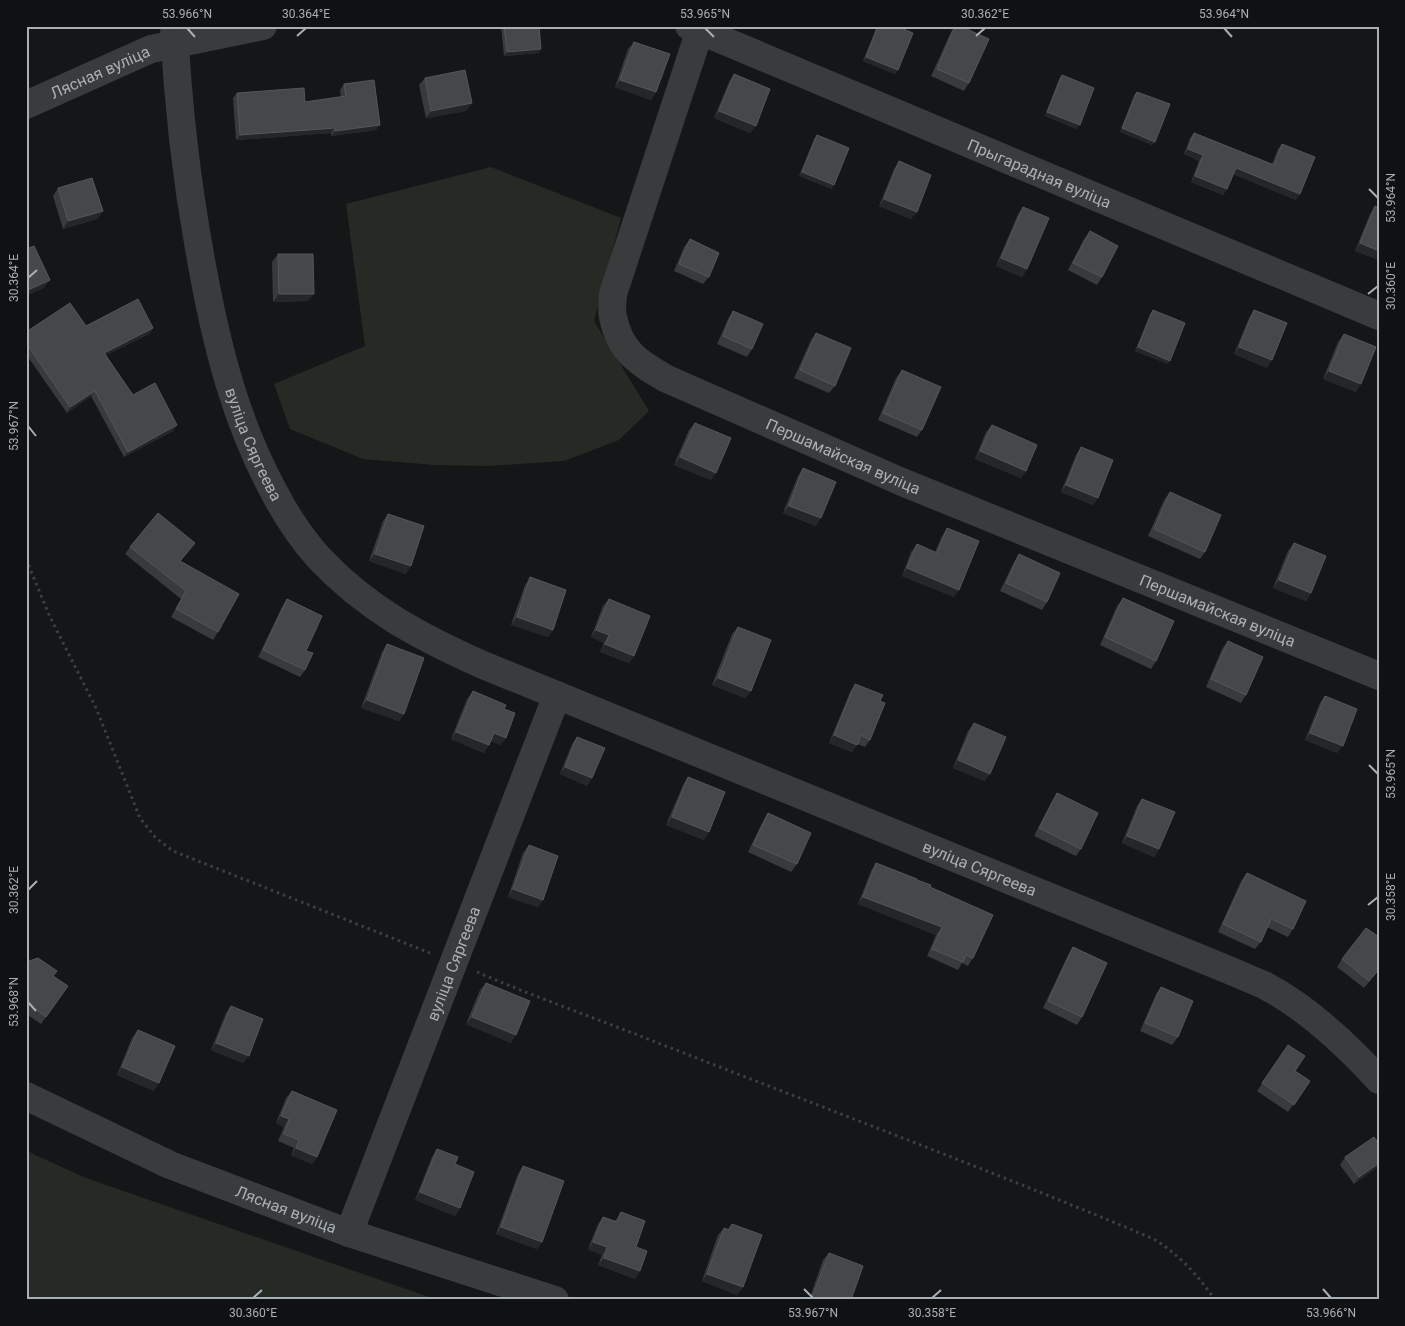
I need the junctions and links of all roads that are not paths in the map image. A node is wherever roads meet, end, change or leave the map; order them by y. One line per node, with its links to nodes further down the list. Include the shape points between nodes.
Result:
1 (263, 26): 3 (street)
2 (694, 28): 5 (street, Прыгарадная вуліца); 6 (street, Першамайская вуліца, via 613,294 612,316 629,353 667,379 893,478)
3 (174, 36): 4 (street, Лясная вуліца); 7 (street, вуліца Сяргеева, via 187,178 213,325 237,409 262,470 279,501 318,556 343,582 374,606 442,647)
4 (26, 105)
5 (1379, 316)
6 (1379, 676)
7 (557, 695): 8 (street, вуліца Сяргеева, via 1264,986 1325,1028); 10 (street, вуліца Сяргеева)
8 (1379, 1080)
9 (26, 1096): 10 (street, Лясная вуліца, via 170,1165)
10 (349, 1233): 11 (street, Лясная вуліца)
11 (555, 1300)

